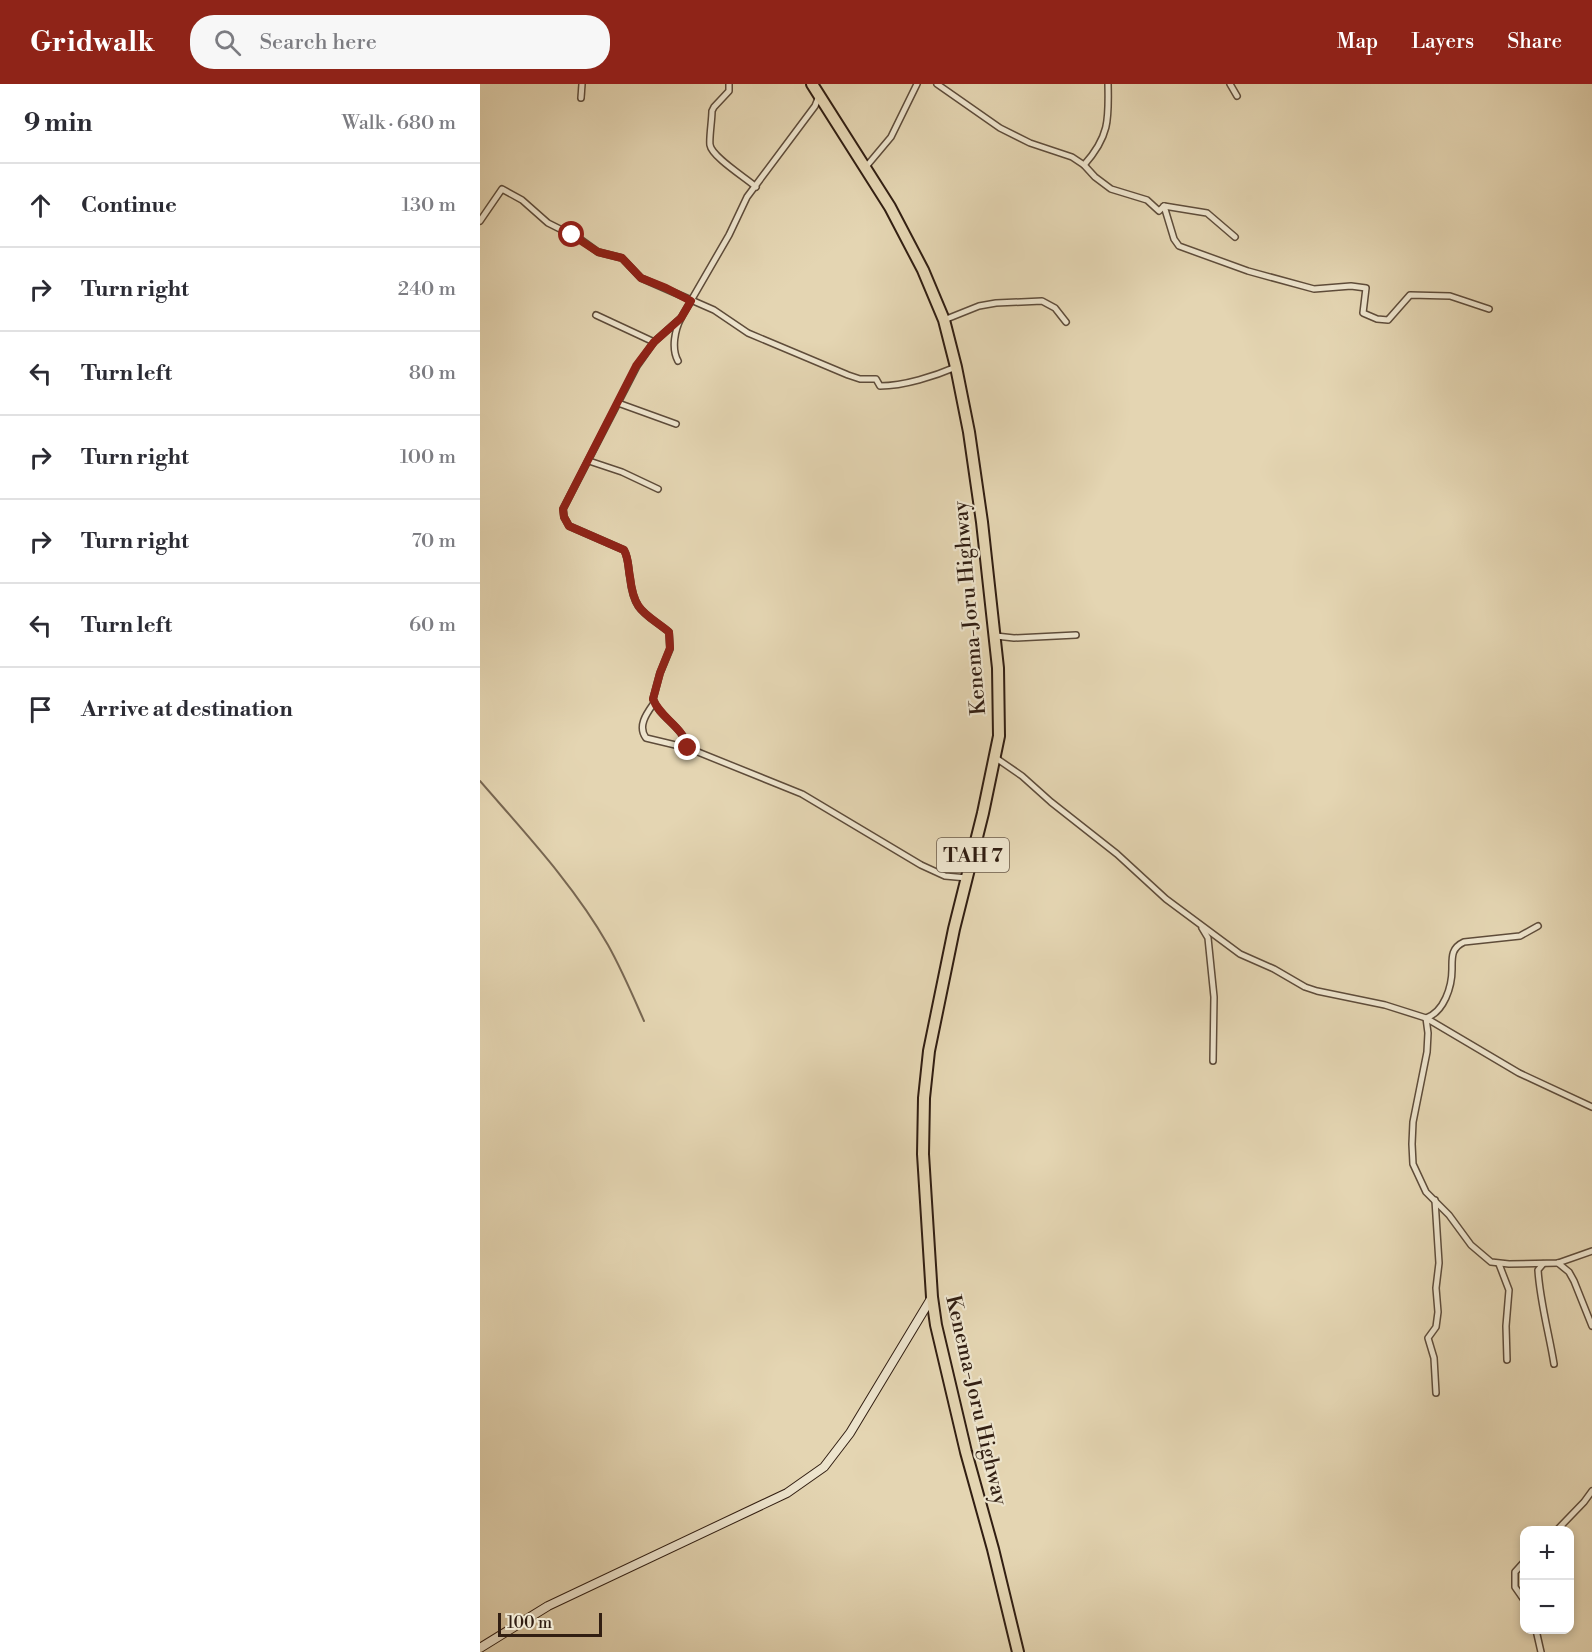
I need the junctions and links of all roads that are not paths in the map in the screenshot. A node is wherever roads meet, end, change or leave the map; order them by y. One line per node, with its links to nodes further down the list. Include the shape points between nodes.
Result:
1 (582, 84): 10 (street)
2 (729, 84): 13 (street, via 729,91 712,111 712,152)
3 (813, 84): 8 (highway, Kenema-Joru Highway / TAH 7)
4 (917, 84): 12 (street, via 891,136)
5 (937, 84): 11 (street, via 1000,128)
6 (1108, 84): 11 (street, via 1106,133)
7 (1230, 84): 9 (street)
8 (819, 96): 12 (highway, Kenema-Joru Highway / TAH 7); 13 (street)
9 (1237, 96)
10 (581, 98)
11 (1084, 165): 14 (street, via 1111,189 1147,200 1159,211)
12 (865, 168): 21 (highway, Kenema-Joru Highway / TAH 7, via 912,248)
13 (756, 187): 17 (street, via 742,205)
14 (1164, 206): 16 (street, via 1207,213); 18 (street, via 1179,246 1314,289 1366,288 1363,313 1377,319 1388,320 1410,295 1450,297)
15 (480, 221): 17 (street, via 502,189 553,226 598,252 622,258 641,278)
16 (1235, 237)
17 (691, 301): 20 (street); 25 (street, via 714,310 748,333 848,375 876,379 880,386 936,376)
18 (1489, 309)
19 (596, 315): 23 (street)
20 (681, 318): 23 (street); 24 (street, via 675,331)
21 (944, 320): 22 (street, via 979,306 1032,301 1048,303); 25 (highway, Kenema-Joru Highway / TAH 7)
22 (1065, 322)
23 (654, 342): 26 (street, via 636,366)
24 (678, 361)
25 (956, 367): 31 (highway, Kenema-Joru Highway / TAH 7, via 969,432)
26 (618, 403): 27 (street); 28 (street)
27 (676, 424)
28 (589, 461): 29 (street); 32 (street, via 565,505 564,517 573,528 624,550 634,601 644,615 669,632 670,648)
29 (658, 489)
30 (1076, 635): 31 (street)
31 (996, 636): 34 (highway, Kenema-Joru Highway / TAH 7, via 1000,694)
32 (654, 703): 33 (street, via 680,731); 33 (street, via 643,721 644,736)
33 (688, 748): 35 (street, via 802,794 921,865 945,876)
34 (996, 758): 35 (highway, Kenema-Joru Highway / TAH 7); 37 (street, via 1118,854)
35 (967, 879): 46 (highway, Kenema-Joru Highway / TAH 7, via 925,1081 923,1154)
36 (1538, 926): 38 (street, via 1520,936 1458,944 1450,958 1451,975 1443,1007)
37 (1202, 927): 38 (street, via 1240,954 1305,987); 39 (street, via 1208,938 1214,998)
38 (1426, 1018): 40 (street, via 1519,1073); 41 (street, via 1428,1046 1413,1122 1412,1153 1421,1184)
39 (1213, 1061)
40 (1592, 1107)
41 (1435, 1200): 44 (street, via 1477,1251); 50 (street, via 1438,1312 1436,1327 1428,1338 1434,1358)
42 (1592, 1251): 43 (street)
43 (1558, 1263): 45 (street); 47 (street, via 1574,1281)
44 (1499, 1264): 45 (street); 48 (street, via 1509,1290)
45 (1543, 1264): 49 (street, via 1538,1270 1539,1292)
46 (932, 1297): 56 (street, via 856,1424 824,1467 787,1493 548,1606); 57 (highway, Kenema-Joru Highway / TAH 7, via 966,1452)
47 (1592, 1326)
48 (1507, 1360)
49 (1554, 1364)
50 (1436, 1393)
51 (1592, 1491): 52 (street)
52 (1561, 1526)
53 (1520, 1566): 54 (street, via 1515,1572 1515,1587)
54 (1520, 1594)
55 (1537, 1634): 58 (street)
56 (480, 1647)
57 (1018, 1652)
58 (1541, 1652)

